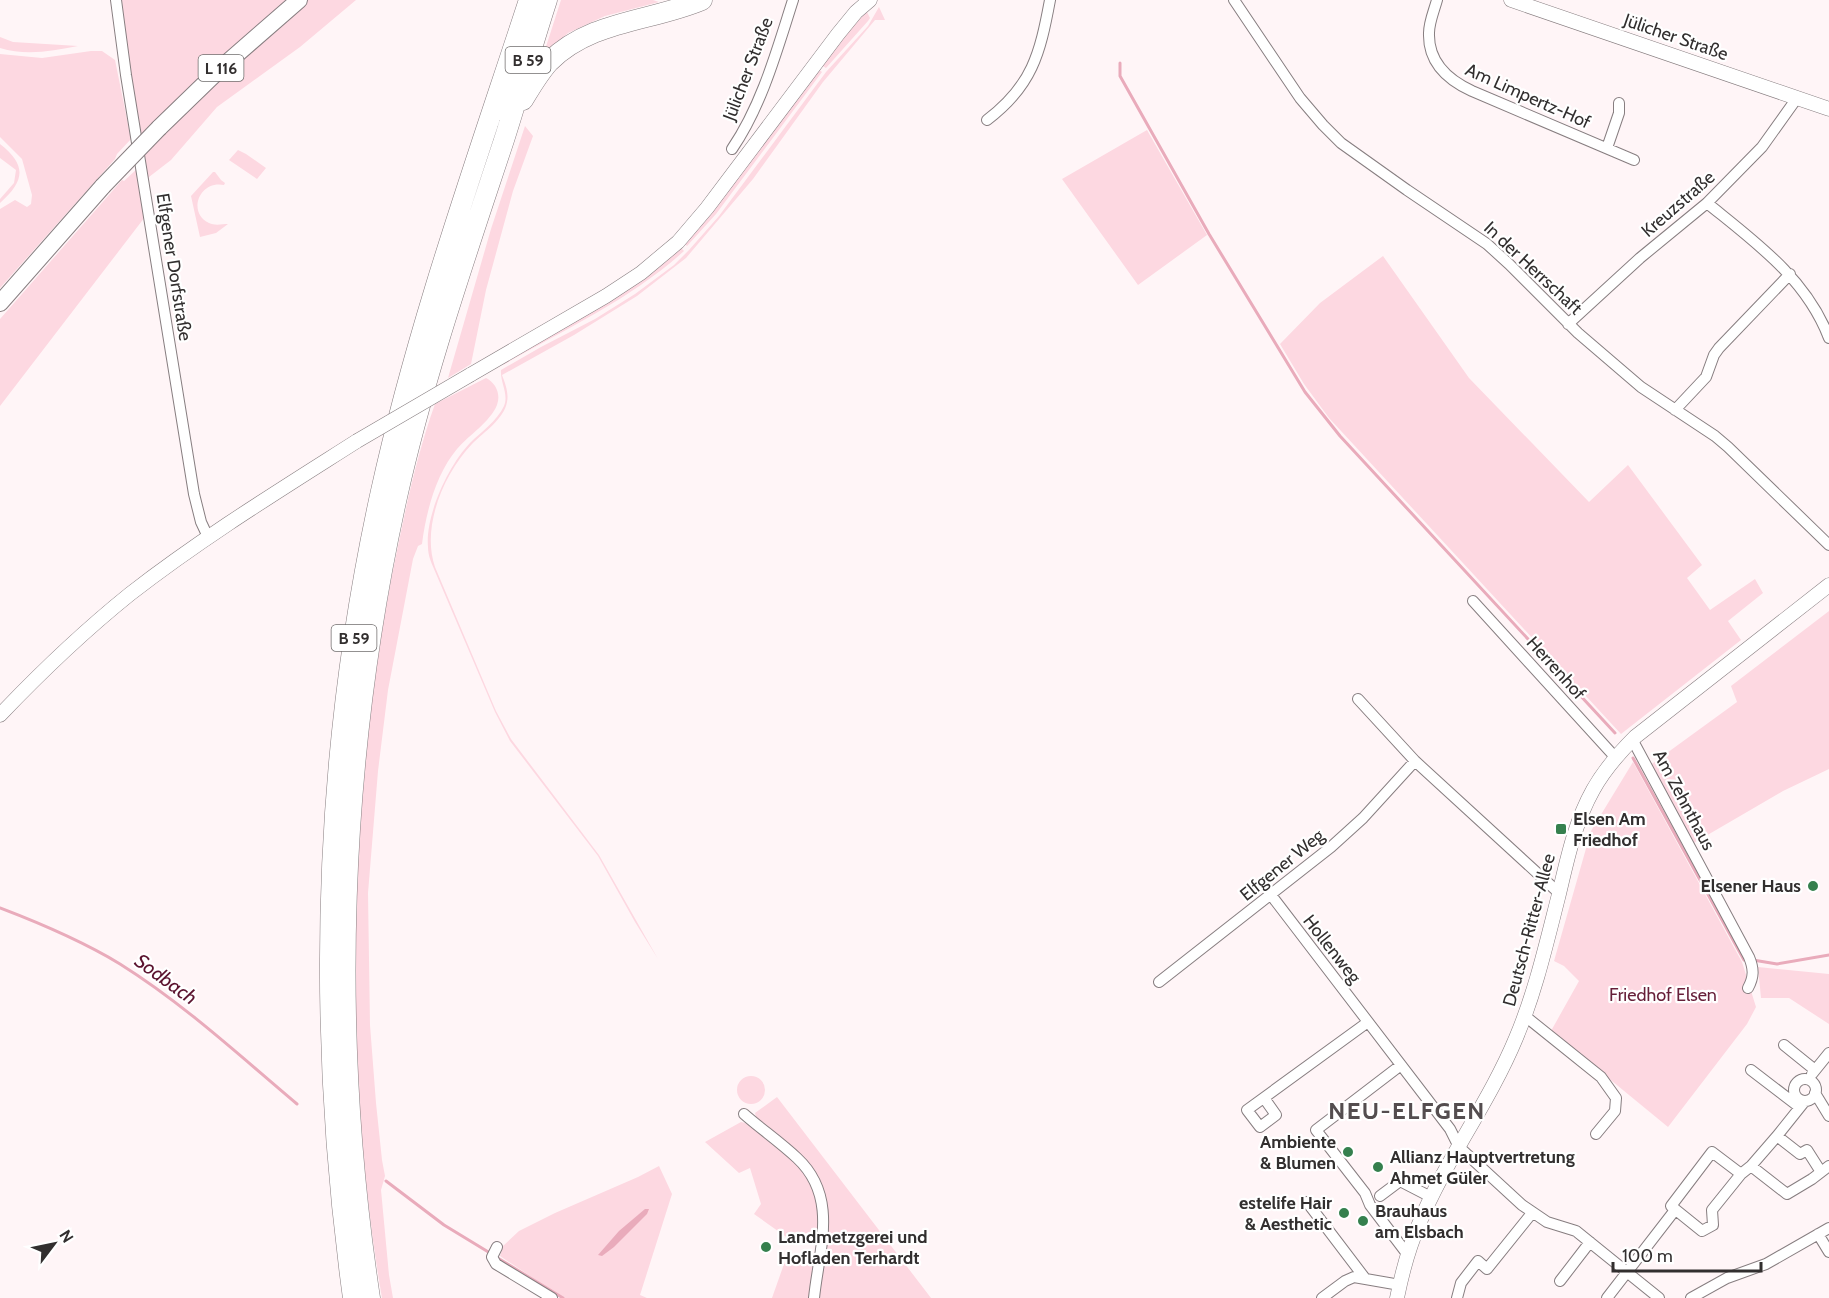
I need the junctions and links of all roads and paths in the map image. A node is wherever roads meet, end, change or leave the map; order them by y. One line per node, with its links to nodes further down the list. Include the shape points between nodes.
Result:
1 (116, 0): 26 (street, Elfgener Dorfstraße, via 194,494)
2 (299, 0): 22 (main road, L 116, bridge, via 159,128)
3 (529, 0): 72 (highway, B 59, via 411,370 381,490 348,682 335,805 329,970 335,1135)
4 (547, 0): 15 (highway, B 59)
5 (702, 0): 15 (highway, via 610,26 573,43 548,63)
6 (793, 0): 18 (street, Jülicher Straße, via 750,119)
7 (870, 0): 26 (street, bridge, via 850,19 713,200 673,247 648,268 357,441)
8 (1050, 0): 16 (street, via 1030,72 1013,98)
9 (1234, 0): 23 (street, In der Herrschaft, via 1297,93 1331,135 1492,249)
10 (1437, 0): 17 (street, Am Limpertz-Hof, via 1429,33 1431,47 1439,67 1451,80)
11 (1511, 0): 12 (street, Jülicher Straße)
12 (1797, 98): 14 (street, Jülicher Straße); 20 (street, Kreuzstraße, via 1762,147)
13 (1618, 103): 17 (street, Am Limpertz-Hof, via 1619,113)
14 (1829, 109)
15 (510, 120): 73 (highway, B 59, via 444,326 404,468 363,691 350,839 346,995 352,1140)
16 (987, 120)
17 (1607, 148): 19 (street, Am Limpertz-Hof)
18 (732, 149)
19 (1634, 160)
20 (1707, 202): 21 (street); 23 (street, Kreuzstraße)
21 (1790, 274): 24 (street, via 1810,300); 25 (street, via 1719,348 1706,376)
22 (0, 303)
23 (1568, 324): 25 (street, In der Herrschaft, via 1641,387)
24 (1829, 338)
25 (1675, 410): 27 (street, In der Herrschaft, via 1722,441)
26 (208, 537): 31 (street, via 100,620)
27 (1829, 545)
28 (1829, 585): 32 (street, Deutsch-Ritter-Allee)
29 (1473, 600): 33 (street, Herrenhof)
30 (1358, 699): 34 (street)
31 (0, 715)
32 (1632, 739): 33 (street, Deutsch-Ritter-Allee); 38 (street, Am Zehnthaus, via 1747,952 1753,974)
33 (1615, 757): 35 (street, Deutsch-Ritter-Allee, via 1579,821)
34 (1415, 761): 35 (street); 36 (street, Elfgener Weg, via 1355,826)
35 (1559, 893): 39 (street, Deutsch-Ritter-Allee)
36 (1271, 896): 37 (street, Elfgener Weg); 40 (street, Hollenweg)
37 (1158, 982)
38 (1748, 988)
39 (1525, 1016): 51 (street, via 1601,1077 1617,1098 1615,1111); 53 (street, Deutsch-Ritter-Allee, via 1498,1077)
40 (1368, 1022): 43 (street, Hollenweg); 47 (street)
41 (1784, 1045): 45 (street)
42 (1829, 1053): 45 (street)
43 (1401, 1065): 53 (street, Hollenweg, via 1450,1129); 67 (street, via 1316,1130)
44 (1751, 1070): 48 (street)
45 (1811, 1075): 46 (street); 48 (street, via 1794,1086 1795,1095)
46 (1815, 1093): 48 (street); 50 (street)
47 (1264, 1098)
48 (1803, 1104): 52 (street)
49 (744, 1114): 75 (street, via 798,1158 819,1190 824,1222)
50 (1829, 1116)
51 (1596, 1134)
52 (1777, 1136): 54 (street); 55 (street, via 1800,1154 1807,1150)
53 (1459, 1147): 58 (street, Deutsch-Ritter-Allee); 61 (street, Hollenweg)
54 (1751, 1166): 55 (street, via 1787,1194); 56 (street)
55 (1825, 1169)
56 (1741, 1174): 60 (street, via 1712,1210 1713,1225 1702,1231); 60 (street, via 1712,1152 1671,1206)
57 (1380, 1196): 58 (street, via 1400,1181)
58 (1431, 1197): 67 (street, Deutsch-Ritter-Allee)
59 (1307, 1202): 69 (street)
60 (1675, 1210): 68 (street)
61 (1532, 1213): 64 (street, Hollenweg, via 1547,1222 1574,1229); 77 (street, via 1487,1269 1478,1261 1461,1282)
62 (1829, 1228): 63 (street)
63 (1818, 1234): 66 (street); 80 (street, via 1766,1264 1731,1276)
64 (1590, 1242): 68 (street, Hollenweg); 70 (street)
65 (494, 1252): 74 (street, via 493,1260 499,1267)
66 (1829, 1252)
67 (1408, 1255): 71 (street, Deutsch-Ritter-Allee)
68 (1627, 1272): 78 (street); 79 (street, Hollenweg)
69 (1364, 1277): 71 (street); 76 (street, via 1349,1278)
70 (1560, 1281)
71 (1398, 1291)
72 (353, 1298)
73 (370, 1298)
74 (552, 1298)
75 (814, 1298)
76 (1322, 1298)
77 (1457, 1298)
78 (1607, 1298)
79 (1659, 1298)
80 (1691, 1298)

